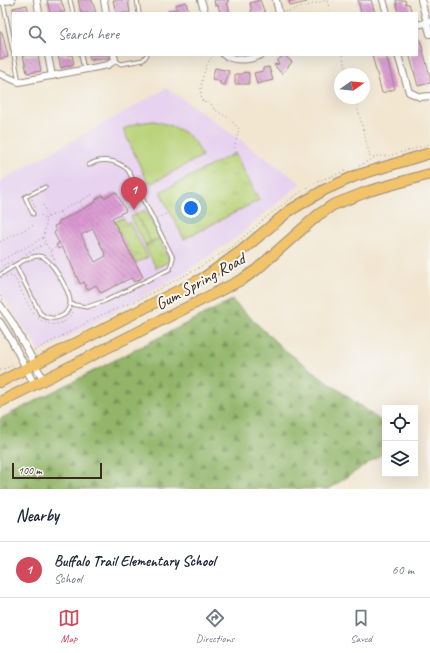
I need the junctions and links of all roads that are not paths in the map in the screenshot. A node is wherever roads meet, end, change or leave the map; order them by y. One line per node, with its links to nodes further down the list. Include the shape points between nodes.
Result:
1 (12, 0): 10 (street)
2 (37, 0): 11 (street)
3 (70, 0): 12 (lane)
4 (104, 0): 13 (street)
5 (136, 0): 14 (lane)
6 (201, 0): 15 (street)
7 (276, 0): 16 (street)
8 (383, 0): 17 (street)
9 (421, 0): 18 (street)
10 (2, 2): 21 (lane)
11 (39, 12)
12 (72, 12)
13 (106, 12)
14 (139, 12)
15 (205, 12)
16 (280, 12)
17 (387, 12)
18 (428, 22): 19 (street); 20 (street)
19 (418, 25)
20 (430, 34)
21 (12, 47)
22 (14, 56): 33 (lane)
23 (48, 56): 32 (street)
24 (81, 56): 30 (lane)
25 (146, 56): 29 (lane, via 142,60 121,64)
26 (227, 56): 27 (street, via 243,60)
27 (257, 56)
28 (398, 56): 34 (street, via 410,92 420,97)
29 (114, 58): 30 (street, via 108,65)
30 (84, 70): 32 (street)
31 (0, 74): 33 (street)
32 (52, 76): 33 (street)
33 (19, 82)
34 (430, 96)
35 (430, 153): 45 (main road, Gum Spring Road, via 355,176 324,190 289,210 240,252 205,277)
36 (89, 165): 42 (lane, via 96,160 112,162 128,170 173,258 170,269 105,301 87,307)
37 (430, 174): 47 (main road, Gum Spring Road, via 369,191 333,205 243,279)
38 (45, 187): 39 (lane, via 25,197)
39 (33, 214)
40 (16, 266): 41 (lane); 42 (lane, via 32,257 40,256 46,259); 42 (lane, via 45,318 60,318)
41 (0, 275)
42 (72, 304)
43 (0, 305): 45 (street)
44 (0, 322): 45 (street)
45 (28, 362): 46 (main road, Gum Spring Road); 47 (street); 47 (street)
46 (0, 382)
47 (38, 382): 48 (main road, Gum Spring Road)
48 (0, 402)

